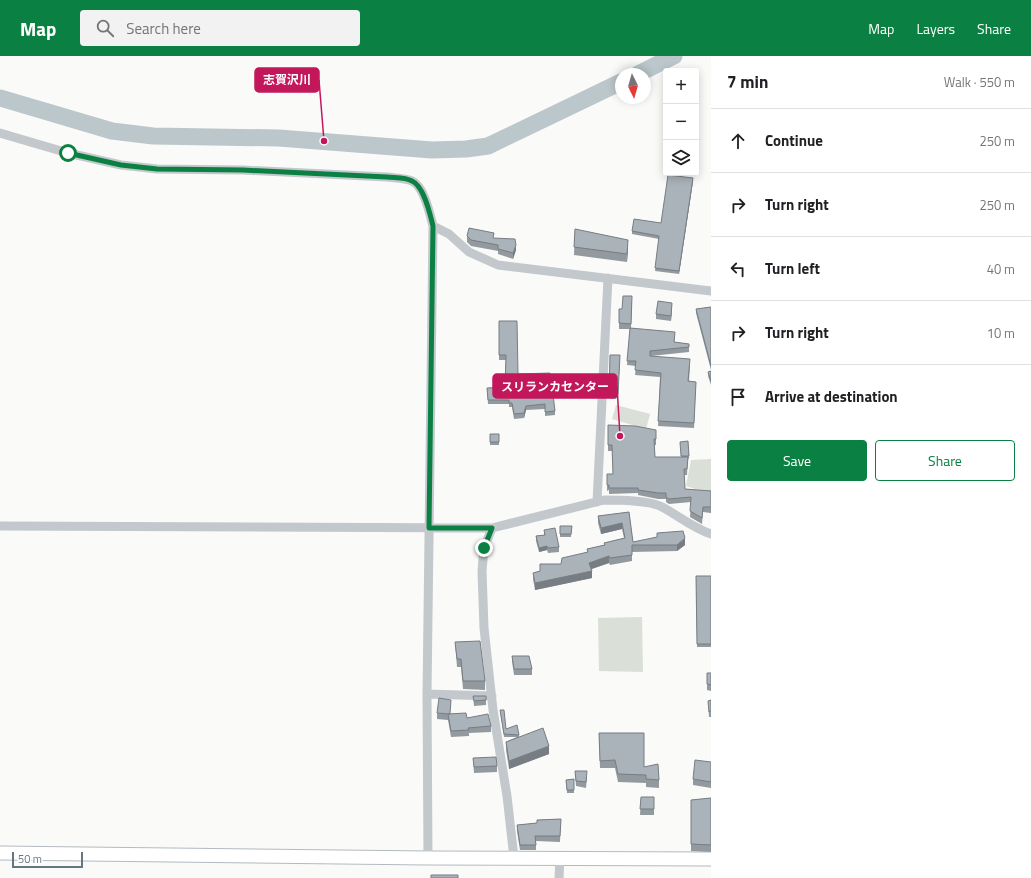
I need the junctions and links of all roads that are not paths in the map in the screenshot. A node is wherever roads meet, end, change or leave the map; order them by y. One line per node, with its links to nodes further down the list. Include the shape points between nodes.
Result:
1 (0, 133): 2 (street, via 121,165 157,169 243,170 406,179 414,181 423,193)
2 (433, 226): 3 (street, via 449,234 469,252 498,265); 7 (street)
3 (608, 278): 4 (street); 5 (street)
4 (711, 291)
5 (597, 502): 8 (street); 9 (street, via 618,500 661,506 699,530)
6 (0, 526): 7 (street)
7 (429, 528): 8 (street); 10 (street)
8 (492, 528): 11 (street, via 484,548 482,571 484,628)
9 (711, 534)
10 (427, 694): 11 (street); 13 (street)
11 (492, 696): 14 (street)
12 (0, 853): 13 (street)
13 (428, 858): 14 (street)
14 (514, 858): 15 (street)
15 (560, 858): 16 (street); 17 (street)
16 (711, 860)
17 (559, 878)

